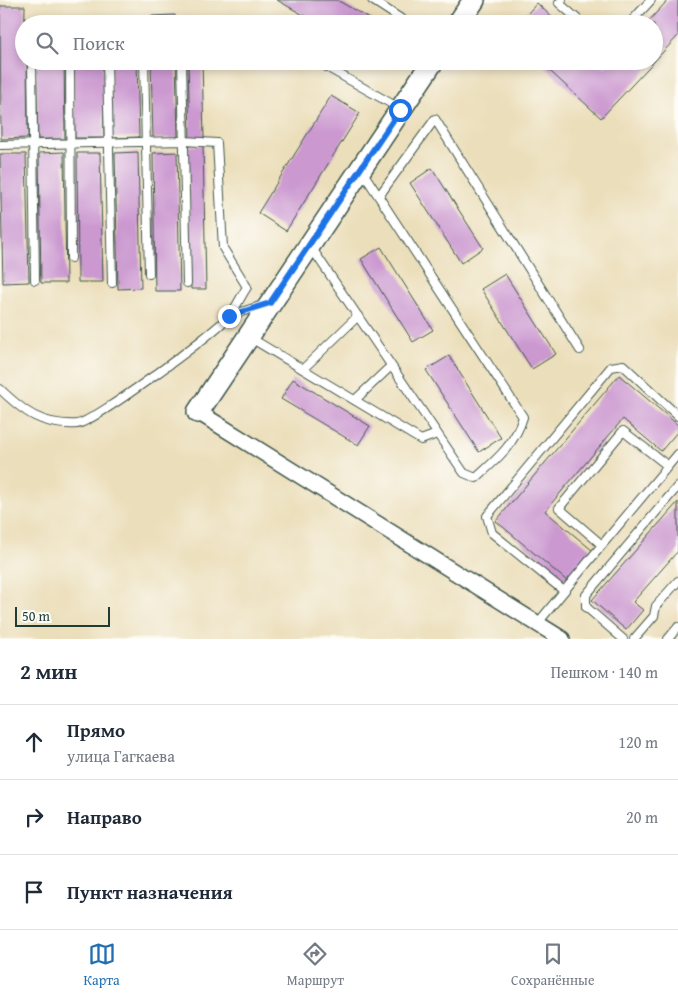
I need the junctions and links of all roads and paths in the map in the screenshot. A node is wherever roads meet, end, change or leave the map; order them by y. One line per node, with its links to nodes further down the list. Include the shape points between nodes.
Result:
1 (372, 0): 5 (lane)
2 (474, 0): 6 (street)
3 (562, 0): 7 (lane, via 559,3)
4 (651, 0): 8 (lane)
5 (395, 15)
6 (464, 15)
7 (573, 15)
8 (637, 15)
9 (32, 70): 22 (lane)
10 (70, 70): 20 (lane)
11 (107, 70): 18 (lane)
12 (144, 70): 19 (lane)
13 (182, 70): 17 (lane)
14 (331, 70): 16 (lane)
15 (427, 70): 16 (street)
16 (400, 110): 23 (street)
17 (184, 141): 19 (lane); 30 (lane); 32 (lane, via 218,143 223,248 247,287)
18 (109, 142): 19 (lane); 20 (lane); 29 (lane)
19 (147, 142): 27 (lane)
20 (71, 143): 22 (lane); 26 (lane)
21 (0, 144): 22 (lane)
22 (33, 144): 28 (lane)
23 (361, 169): 24 (lane); 25 (street)
24 (379, 196): 35 (lane, via 435,119); 42 (lane, via 523,417 507,450 476,478 464,473)
25 (309, 245): 31 (street); 33 (lane)
26 (71, 258)
27 (150, 274)
28 (35, 280)
29 (112, 283)
30 (187, 283)
31 (270, 303): 32 (lane); 34 (street)
32 (229, 316): 38 (lane, via 138,388 79,424 46,423 18,406)
33 (358, 316): 36 (lane); 37 (lane)
34 (248, 336): 37 (lane); 40 (street)
35 (580, 350)
36 (391, 366): 39 (lane); 42 (lane)
37 (302, 369): 39 (lane)
38 (0, 389)
39 (355, 400): 42 (lane, via 421,440)
40 (198, 412): 49 (street)
41 (678, 416): 48 (lane, via 623,365 611,367 487,516 492,533)
42 (438, 434)
43 (678, 454): 44 (lane)
44 (668, 466): 46 (lane); 46 (lane, via 623,430 559,508)
45 (678, 486): 52 (lane, via 586,595 586,606)
46 (602, 545): 48 (lane)
47 (678, 581): 53 (lane)
48 (564, 591): 49 (lane)
49 (537, 624): 51 (street)
50 (678, 627): 54 (lane)
51 (562, 639)
52 (623, 639)
53 (634, 639)
54 (668, 639)

